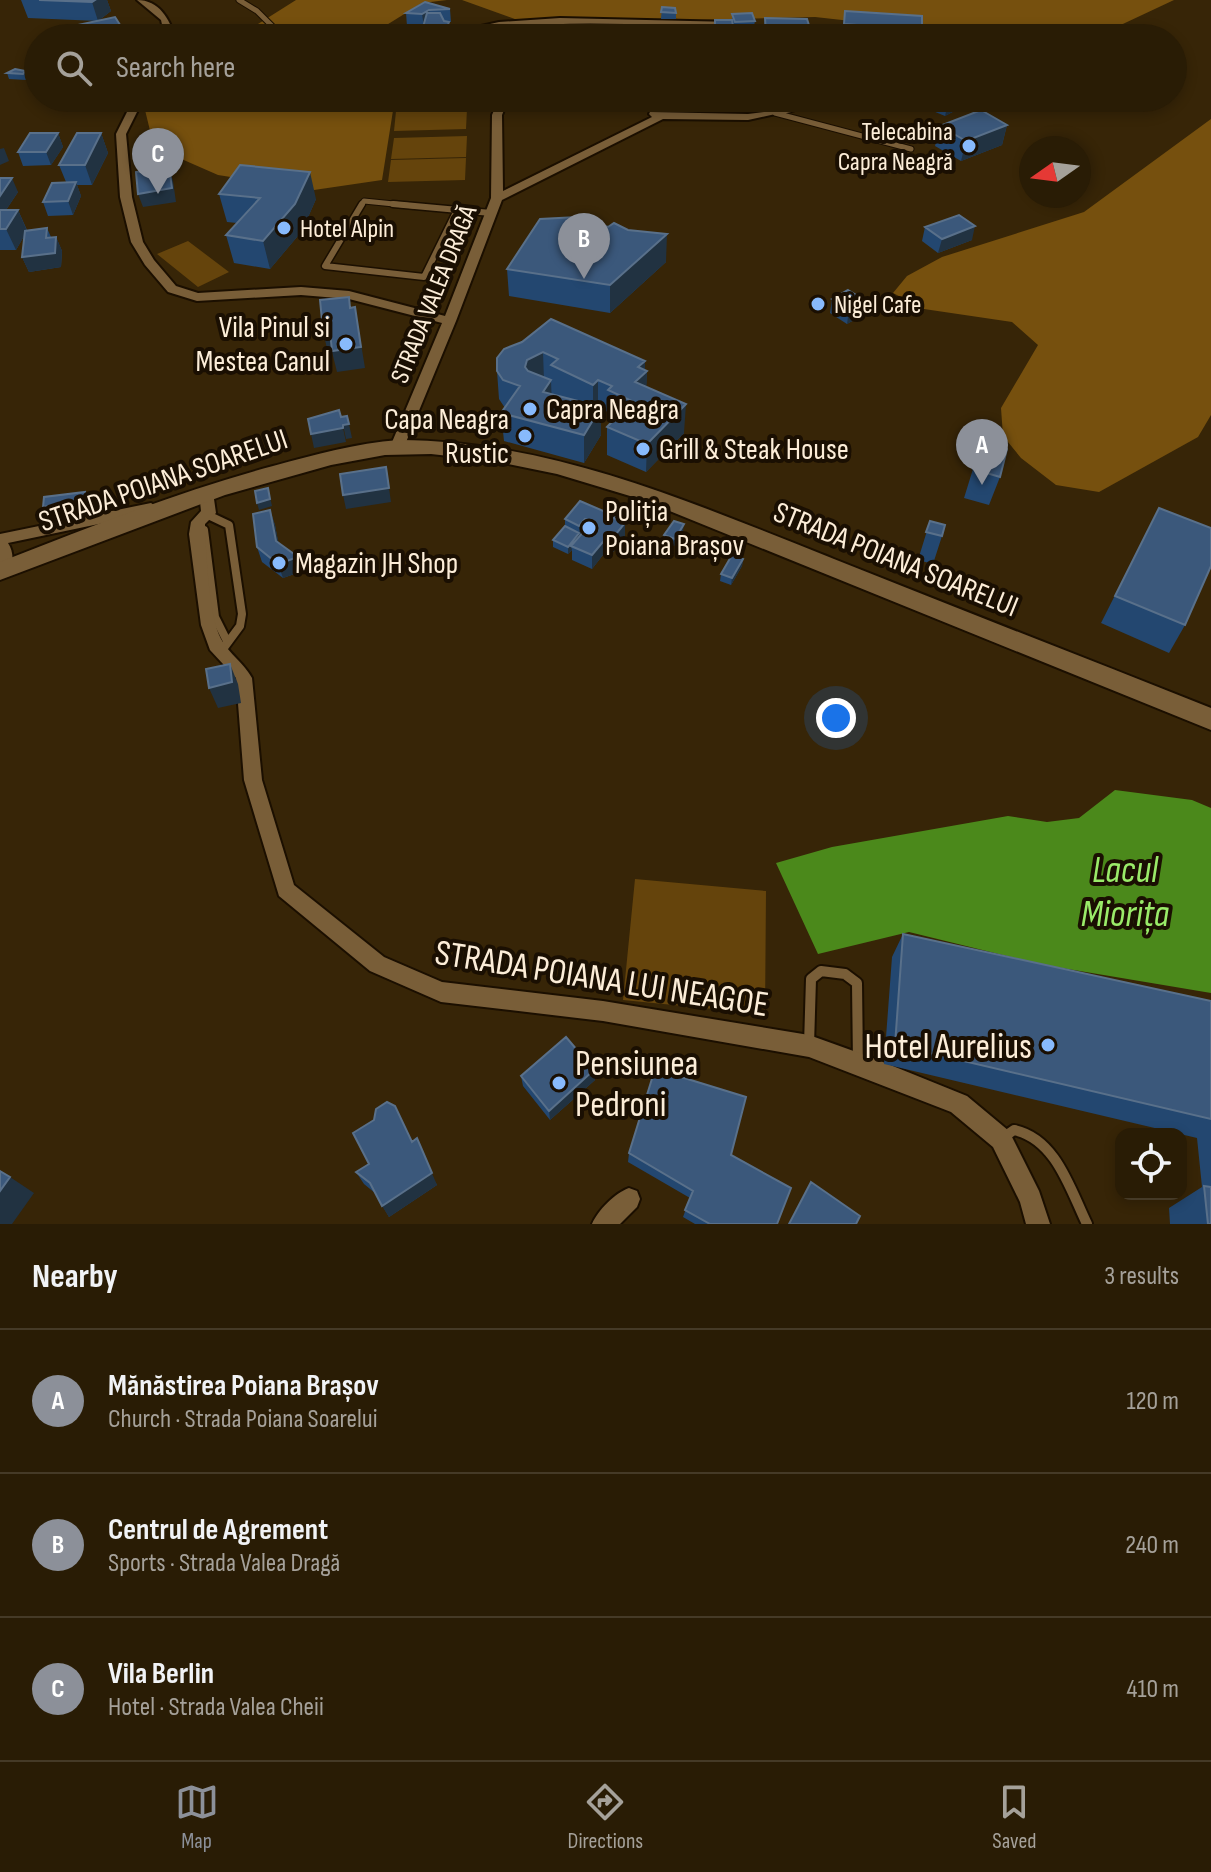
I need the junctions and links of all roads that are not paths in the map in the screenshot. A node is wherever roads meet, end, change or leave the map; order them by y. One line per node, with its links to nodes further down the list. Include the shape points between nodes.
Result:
1 (141, 0): 4 (street)
2 (156, 0): 4 (lane)
3 (239, 0): 6 (lane)
4 (157, 12): 5 (street)
5 (165, 24)
6 (270, 24)
7 (524, 24): 8 (street)
8 (703, 24)
9 (132, 112): 21 (street, via 121,134 126,197 137,242 172,289 197,297 301,291 349,295)
10 (497, 112): 16 (street, STRADA VALEA DRAGĂ)
11 (656, 112): 14 (street)
12 (758, 112): 14 (street, STRADA VALEA DRAGĂ, via 748,117)
13 (790, 112): 15 (lane)
14 (661, 116): 17 (street)
15 (911, 149)
16 (495, 176): 17 (street); 18 (street, STRADA VALEA DRAGĂ)
17 (531, 180): 18 (street)
18 (497, 198): 20 (street, STRADA VALEA DRAGĂ)
19 (457, 210): 19 (lane, via 364,201 325,266 424,277); 20 (lane)
20 (491, 213): 21 (street, STRADA VALEA DRAGĂ)
21 (450, 321): 22 (street, STRADA VALEA DRAGĂ)
22 (397, 447): 24 (street, STRADA POIANA SOARELUI, via 324,460); 28 (street, STRADA POIANA SOARELUI, via 499,454 591,474)
23 (168, 505): 24 (street, STRADA POIANA SOARELUI); 25 (street); 26 (street, STRADA POIANA SOARELUI)
24 (208, 507): 27 (street, STRADA POIANA LUI NEAGOE, via 197,534 208,615 216,645); 27 (lane, via 229,525 242,614 240,626)
25 (0, 541): 26 (street, via 5,551)
26 (2, 570)
27 (225, 645): 29 (street, STRADA POIANA LUI NEAGOE, via 244,678 253,780 286,890 377,964 441,992 603,1011)
28 (1211, 719)
29 (809, 1046): 30 (street, STRADA POIANA LUI NEAGOE); 30 (lane, via 811,979 821,971 845,974 857,983)
30 (858, 1064): 31 (street, STRADA POIANA LUI NEAGOE, via 959,1104)
31 (1001, 1139): 34 (street, STRADA POIANA LUI NEAGOE); 35 (lane, via 1014,1130 1034,1134 1049,1151)
32 (629, 1199): 33 (street)
33 (604, 1224)
34 (1038, 1224)
35 (1087, 1224)

